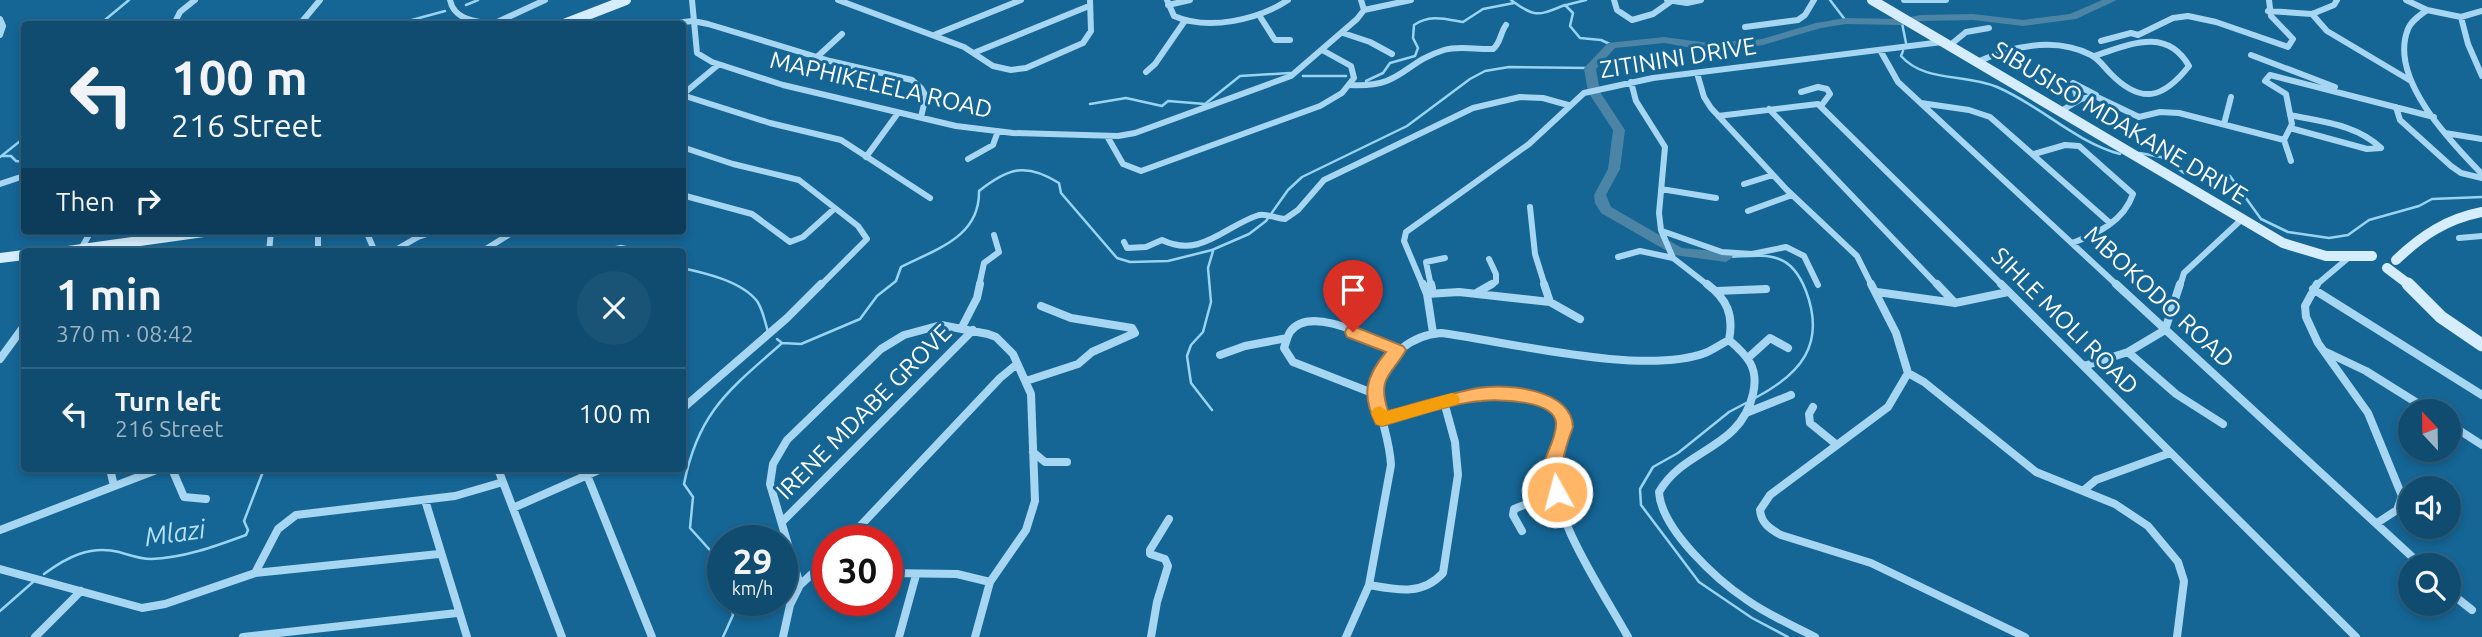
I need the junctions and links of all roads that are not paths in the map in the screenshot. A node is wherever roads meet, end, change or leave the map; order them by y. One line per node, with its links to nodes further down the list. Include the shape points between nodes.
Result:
1 (195, 0): 33 (street)
2 (320, 0): 34 (street)
3 (450, 0): 35 (street, via 455,13)
4 (545, 0): 36 (street)
5 (626, 0): 37 (street)
6 (692, 0): 38 (street, MAPHIKELELA ROAD)
7 (838, 0): 47 (street)
8 (1021, 0): 47 (street)
9 (1190, 0): 23 (street)
10 (1288, 0): 30 (street)
11 (1361, 0): 25 (street)
12 (1411, 0): 25 (street)
13 (1614, 0): 22 (street, via 1618,10 1632,20 1667,7)
14 (1701, 0): 22 (street)
15 (1814, 0): 42 (street, via 1798,20)
16 (1874, 0): 50 (street, SIBUSISO MDAKANE DRIVE)
17 (1904, 0): 18 (street)
18 (1946, 0)
19 (2269, 0): 26 (street)
20 (2337, 0): 29 (street)
21 (2406, 0): 27 (street)
22 (1668, 1)
23 (1167, 2): 40 (street, via 1174,16)
24 (1089, 3): 53 (street); 53 (street, via 1091,31 1068,51 1019,70 1003,69)
25 (1364, 10): 44 (street, MAPHIKELELA ROAD)
26 (2268, 10): 29 (street); 49 (street, via 2293,39 2288,47 2186,16 2151,26 2138,35)
27 (2427, 10): 31 (street); 63 (street, via 2409,27 2404,41 2403,62)
28 (2482, 11): 31 (street)
29 (2312, 14): 63 (street, via 2327,31)
30 (1259, 15): 40 (street); 48 (street, via 1275,40)
31 (2461, 17): 62 (street)
32 (0, 19): 46 (street)
33 (176, 21)
34 (302, 21)
35 (482, 21)
36 (499, 21)
37 (571, 21)
38 (693, 21): 39 (street); 57 (street); 59 (street, MAPHIKELELA ROAD, via 698,56)
39 (686, 22)
40 (1184, 22): 60 (street)
41 (1506, 25): 65 (street, via 1493,49 1448,48 1385,85)
42 (1745, 27)
43 (1989, 28): 50 (street, via 1966,31)
44 (1343, 33): 52 (street, MAPHIKELELA ROAD); 54 (street)
45 (842, 34): 57 (street)
46 (0, 35)
47 (933, 35): 53 (street)
48 (1290, 40)
49 (2101, 41)
50 (1945, 44): 51 (street, ZITININI DRIVE); 58 (street, SIBUSISO MDAKANE DRIVE)
51 (1880, 50): 61 (street, ZITININI DRIVE); 73 (street, MBOKODO ROAD, via 1895,78)
52 (1324, 51): 65 (street, via 1351,66); 88 (street, MAPHIKELELA ROAD, via 1280,81 1135,133)
53 (976, 52)
54 (1392, 54)
55 (2251, 55): 68 (street)
56 (2094, 56): 56 (street, via 2158,40 2172,46 2189,66 2168,89 2151,96 2127,89); 58 (street, via 2043,43)
57 (817, 57): 82 (street, via 912,80 927,96)
58 (1977, 62): 78 (street, SIBUSISO MDAKANE DRIVE)
59 (718, 65): 66 (street); 79 (street, MAPHIKELELA ROAD)
60 (1146, 72)
61 (1697, 73): 64 (street, ZITININI DRIVE); 81 (street, via 1704,97)
62 (2482, 76)
63 (2412, 80): 83 (street)
64 (1631, 82): 74 (street, ZITININI DRIVE, via 1584,93); 101 (street, via 1636,101 1665,147)
65 (1350, 85): 88 (street, via 1320,106 1141,171 1122,165)
66 (686, 92)
67 (1801, 92): 75 (street, via 1828,89 1830,94)
68 (2348, 93): 76 (street); 80 (street, via 2267,76 2269,85 2286,94)
69 (686, 96): 93 (street, via 841,140)
70 (2099, 97): 72 (street); 72 (street, via 2073,83); 84 (street, via 2139,117 2170,112)
71 (2231, 97): 84 (street)
72 (2078, 101): 78 (street)
73 (1920, 103): 92 (street, via 1985,114); 120 (street, MBOKODO ROAD)
74 (1567, 105): 119 (street, via 1522,96 1473,108 1320,182 1286,218 1260,214 1185,247 1162,240 1129,248); 136 (street, ZITININI DRIVE, via 1530,145 1406,232 1406,247)
75 (1821, 106): 77 (street); 138 (street, SIHLE MOLI ROAD)
76 (2396, 107): 83 (street); 97 (street, via 2400,120 2451,166 2461,173)
77 (1769, 109): 81 (street); 141 (street)
78 (2061, 111): 110 (street, SIBUSISO MDAKANE DRIVE)
79 (898, 113): 82 (street, MAPHIKELELA ROAD); 93 (street)
80 (2290, 115): 85 (street); 85 (street, via 2356,131 2381,148 2367,149)
81 (1718, 116): 96 (street)
82 (921, 117): 86 (street, MAPHIKELELA ROAD)
83 (2434, 117): 87 (street)
84 (2224, 124): 90 (street)
85 (2290, 128): 90 (street)
86 (998, 131): 88 (street, MAPHIKELELA ROAD); 94 (street, via 993,145)
87 (2445, 133): 89 (street); 97 (street)
88 (1107, 136)
89 (2482, 139)
90 (2284, 140): 95 (street)
91 (686, 148): 107 (street, via 793,178)
92 (2034, 154): 111 (street); 111 (street, via 2079,146 2122,181 2133,199)
93 (866, 158): 104 (street)
94 (968, 159)
95 (2291, 161)
96 (1773, 175): 100 (street); 102 (street)
97 (2482, 176)
98 (21, 177): 99 (street)
99 (0, 184)
100 (1744, 184)
101 (1661, 189): 105 (street); 112 (street)
102 (1792, 195): 108 (street); 137 (street, via 1857,256)
103 (686, 196): 107 (street, via 752,214 790,242 803,237)
104 (930, 198)
105 (1716, 198)
106 (1530, 207): 140 (street, via 1535,254)
107 (834, 209): 168 (street, via 863,231 867,239 862,246 748,355)
108 (1748, 211)
109 (2482, 212): 131 (street, via 2431,228)
110 (2241, 220): 130 (street, SIBUSISO MDAKANE DRIVE, via 2299,251); 147 (street, via 2184,273)
111 (2110, 223): 120 (street)
112 (1661, 230): 125 (street); 132 (street, via 1720,253 1760,255 1786,247 1804,256)
113 (185, 235): 121 (street)
114 (426, 235): 122 (street)
115 (509, 235): 123 (street)
116 (994, 235): 144 (street, via 999,252 984,263 977,298)
117 (2482, 236): 118 (street)
118 (2459, 238)
119 (1124, 242)
120 (2072, 243): 147 (street, MBOKODO ROAD)
121 (100, 248)
122 (399, 248)
123 (487, 248)
124 (21, 256): 127 (street)
125 (1672, 256): 126 (street, via 1640,251); 135 (street)
126 (1618, 257)
127 (0, 258)
128 (1445, 258): 136 (street, via 1426,262 1432,288)
129 (1489, 259): 139 (street, via 1496,282)
130 (2351, 259): 131 (street, SIBUSISO MDAKANE DRIVE); 134 (street)
131 (2386, 261): 151 (street, via 2451,325)
132 (1818, 285)
133 (1766, 289): 135 (street)
134 (2313, 289): 154 (street, via 2304,308); 165 (street)
135 (1716, 291): 150 (street, via 1730,310)
136 (1426, 292): 139 (street); 148 (street, ZITININI DRIVE)
137 (1877, 292): 141 (street); 161 (street)
138 (2008, 292): 141 (street); 160 (street, SIHLE MOLI ROAD)
139 (1474, 293): 140 (street)
140 (1550, 302): 143 (street)
141 (1955, 303)
142 (1041, 306): 162 (street, via 1072,318 1135,331 1078,364)
143 (1580, 319)
144 (962, 327): 146 (street); 193 (street, via 929,326 893,341 787,440 772,464 770,484)
145 (21, 330): 158 (street)
146 (973, 330): 159 (street, via 996,337); 193 (street, IRENE MDABE GROVE)
147 (2165, 330): 155 (street); 194 (street, MBOKODO ROAD)
148 (1433, 333): 150 (street, via 1646,360 1697,357); 153 (street)
149 (1287, 338): 153 (street, via 1297,324 1313,319); 156 (street); 163 (street, via 1284,348 1293,362)
150 (1730, 340): 157 (street)
151 (2482, 345)
152 (1788, 348): 157 (street, via 1770,338)
153 (1398, 350): 163 (street, via 1379,372)
154 (2323, 350): 166 (street); 194 (street, via 2364,405 2402,496 2396,510)
155 (2128, 352): 160 (street); 172 (street, via 2176,394)
156 (1220, 355)
157 (1749, 358): 170 (street, via 1754,369)
158 (0, 359)
159 (1017, 363): 162 (street); 195 (street)
160 (2084, 366): 177 (street, SIHLE MOLI ROAD)
161 (1908, 373): 174 (street, via 1888,407); 187 (street, via 2028,467)
162 (1026, 381): 176 (street, via 1033,405)
163 (1375, 394): 171 (street)
164 (1791, 395): 170 (street)
165 (2482, 395)
166 (2411, 399)
167 (1444, 402): 171 (street); 188 (street, via 1503,394 1525,396 1559,409 1565,427 1552,458); 206 (street, via 1458,475 1443,573 1434,585 1419,590)
168 (686, 406)
169 (1813, 407): 174 (street, via 1810,423)
170 (1747, 411): 223 (street, via 1734,432 1663,484 1659,507 1670,525 1740,595)
171 (1382, 419): 206 (street, via 1391,446 1391,465)
172 (2223, 424)
173 (2461, 431): 175 (street)
174 (1837, 445): 224 (street, via 1765,500 1760,514 1768,527 1871,563)
175 (2482, 445)
176 (1033, 451): 178 (street, via 1045,463); 205 (street, via 1031,522)
177 (2170, 453): 187 (street, via 2096,480); 226 (street, SIHLE MOLI ROAD)
178 (1067, 462)
179 (111, 472): 186 (street)
180 (151, 472): 186 (street)
181 (173, 472): 189 (street, via 184,497)
182 (500, 472): 185 (street)
183 (594, 472): 184 (street)
184 (587, 475): 191 (street); 216 (street)
185 (503, 482): 190 (street); 191 (street)
186 (114, 486): 196 (street)
187 (2084, 490): 225 (street, via 2138,517 2178,562 2184,582)
188 (1557, 492): 197 (street, via 1514,509); 222 (street)
189 (206, 499)
190 (425, 500): 199 (street); 201 (street, via 296,515 278,529)
191 (513, 508): 215 (street)
192 (1169, 519): 220 (street, via 1150,550 1168,563)
193 (782, 522): 207 (street)
194 (2377, 523): 198 (street, MBOKODO ROAD)
195 (861, 525)
196 (0, 530)
197 (1522, 531)
198 (2408, 553)
199 (439, 554): 201 (street); 211 (street)
200 (0, 569): 208 (street)
201 (256, 573): 208 (street, via 142,608)
202 (812, 574): 207 (street)
203 (903, 574): 204 (street)
204 (916, 575): 205 (street, via 957,574); 218 (street)
205 (990, 582): 219 (street)
206 (1369, 585): 221 (street)
207 (800, 586): 217 (street)
208 (81, 591): 212 (street)
209 (2461, 601): 210 (street)
210 (2472, 610)
211 (457, 613): 213 (street); 214 (street)
212 (35, 637)
213 (243, 637)
214 (467, 637)
215 (562, 637)
216 (652, 637)
217 (783, 637)
218 (898, 637)
219 (975, 637)
220 (1151, 637)
221 (1346, 637)
222 (1628, 637)
223 (1815, 637)
224 (2025, 637)
225 (2177, 637)
226 (2356, 637)

